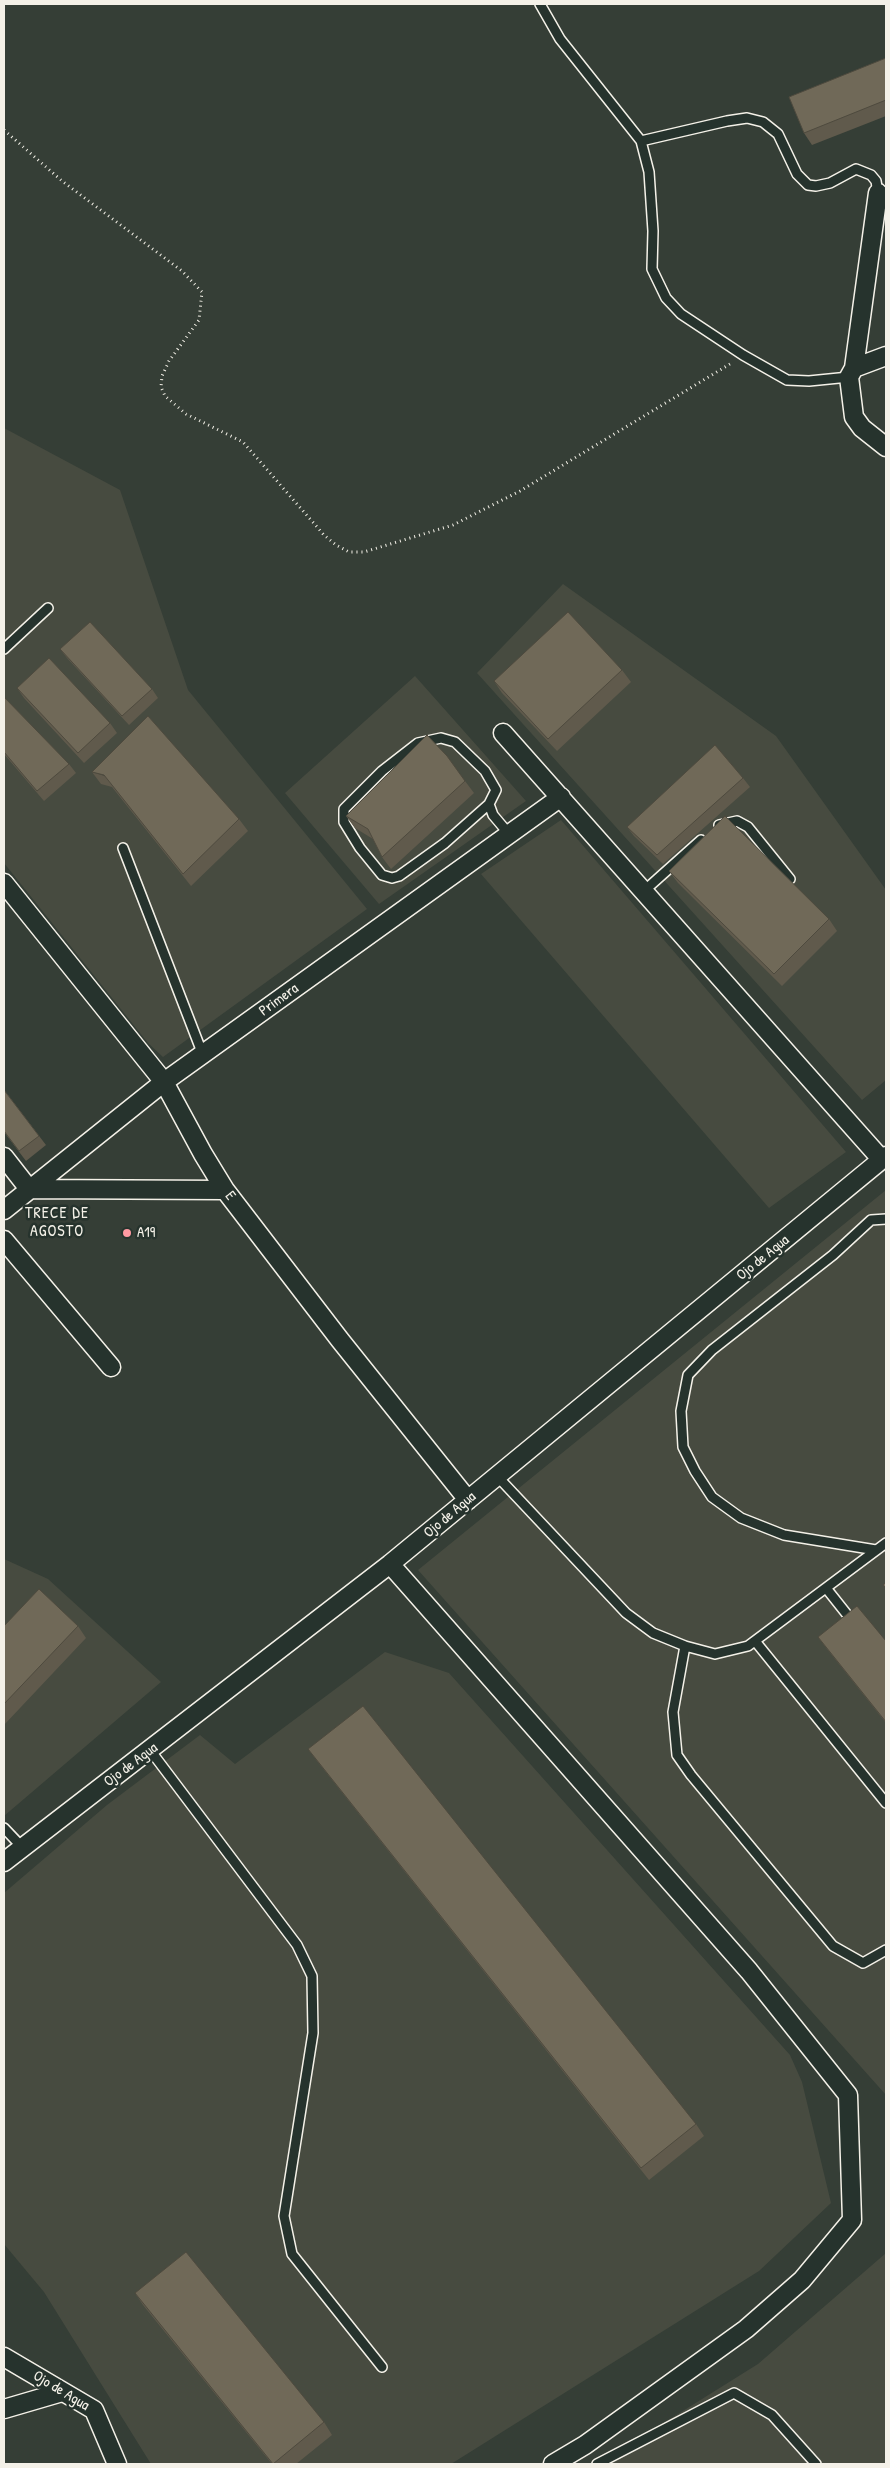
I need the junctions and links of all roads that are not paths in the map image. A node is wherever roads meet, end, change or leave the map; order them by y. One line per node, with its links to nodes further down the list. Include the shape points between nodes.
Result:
1 (540, 4): 2 (lane, via 560,39)
2 (641, 140): 3 (lane, via 747,118 762,122 778,134 797,174 808,185 830,183 856,169 871,175 876,181); 5 (lane, via 649,172 652,269 666,298 681,314 787,380 809,382)
3 (878, 194): 5 (street)
4 (886, 356): 5 (street)
5 (852, 372): 6 (street, via 854,417)
6 (886, 448)
7 (48, 608): 8 (lane)
8 (4, 649)
9 (503, 733): 10 (street)
10 (561, 797): 12 (street, Primera); 16 (street)
11 (489, 804): 11 (lane, via 445,844 392,878 382,874 344,822 344,809 382,771 418,743 441,738 455,742 485,771 496,790); 12 (lane, via 493,815)
12 (509, 834): 17 (street, Primera)
13 (123, 848): 17 (lane)
14 (790, 879): 16 (lane, via 748,827 729,821 716,826)
15 (4, 883): 18 (street, E)
16 (644, 892): 20 (street)
17 (203, 1055): 18 (street, Primera)
18 (164, 1082): 21 (street, Primera); 22 (street, E)
19 (4, 1157): 21 (street)
20 (884, 1158): 27 (street, Ojo de Agua)
21 (29, 1189): 22 (street); 23 (street, Primera)
22 (225, 1190): 28 (street, E)
23 (4, 1210)
24 (886, 1219): 30 (lane, via 871,1220 833,1255 712,1350 688,1375 681,1411 683,1447 695,1471 712,1497 741,1518 784,1535)
25 (4, 1240): 26 (street)
26 (111, 1367)
27 (497, 1476): 28 (street, Ojo de Agua); 35 (lane, via 626,1613 653,1633)
28 (468, 1500): 31 (street, Ojo de Agua)
29 (886, 1542): 30 (lane)
30 (876, 1550): 32 (lane)
31 (390, 1564): 36 (street, Ojo de Agua); 47 (street, via 749,1971 848,2095 852,2220 802,2280 746,2329 585,2445)
32 (826, 1588): 33 (lane); 34 (lane)
33 (862, 1633)
34 (755, 1641): 35 (lane, via 748,1646 715,1654); 37 (lane)
35 (685, 1646): 41 (lane, via 673,1712 677,1755 834,1946 863,1963)
36 (150, 1750): 39 (street, Ojo de Agua); 43 (lane, via 297,1945 312,1976 313,2033 284,2216 292,2254)
37 (886, 1803)
38 (4, 1828): 39 (lane)
39 (22, 1848): 40 (street, Ojo de Agua)
40 (4, 1862)
41 (886, 1950)
42 (4, 2357): 44 (street, Ojo de Agua)
43 (382, 2367)
44 (62, 2392): 45 (street); 46 (street, Ojo de Agua, via 94,2410)
45 (4, 2409)
46 (117, 2464)
47 (553, 2464)
48 (597, 2464): 49 (lane, via 734,2392 772,2415)
49 (816, 2464)

